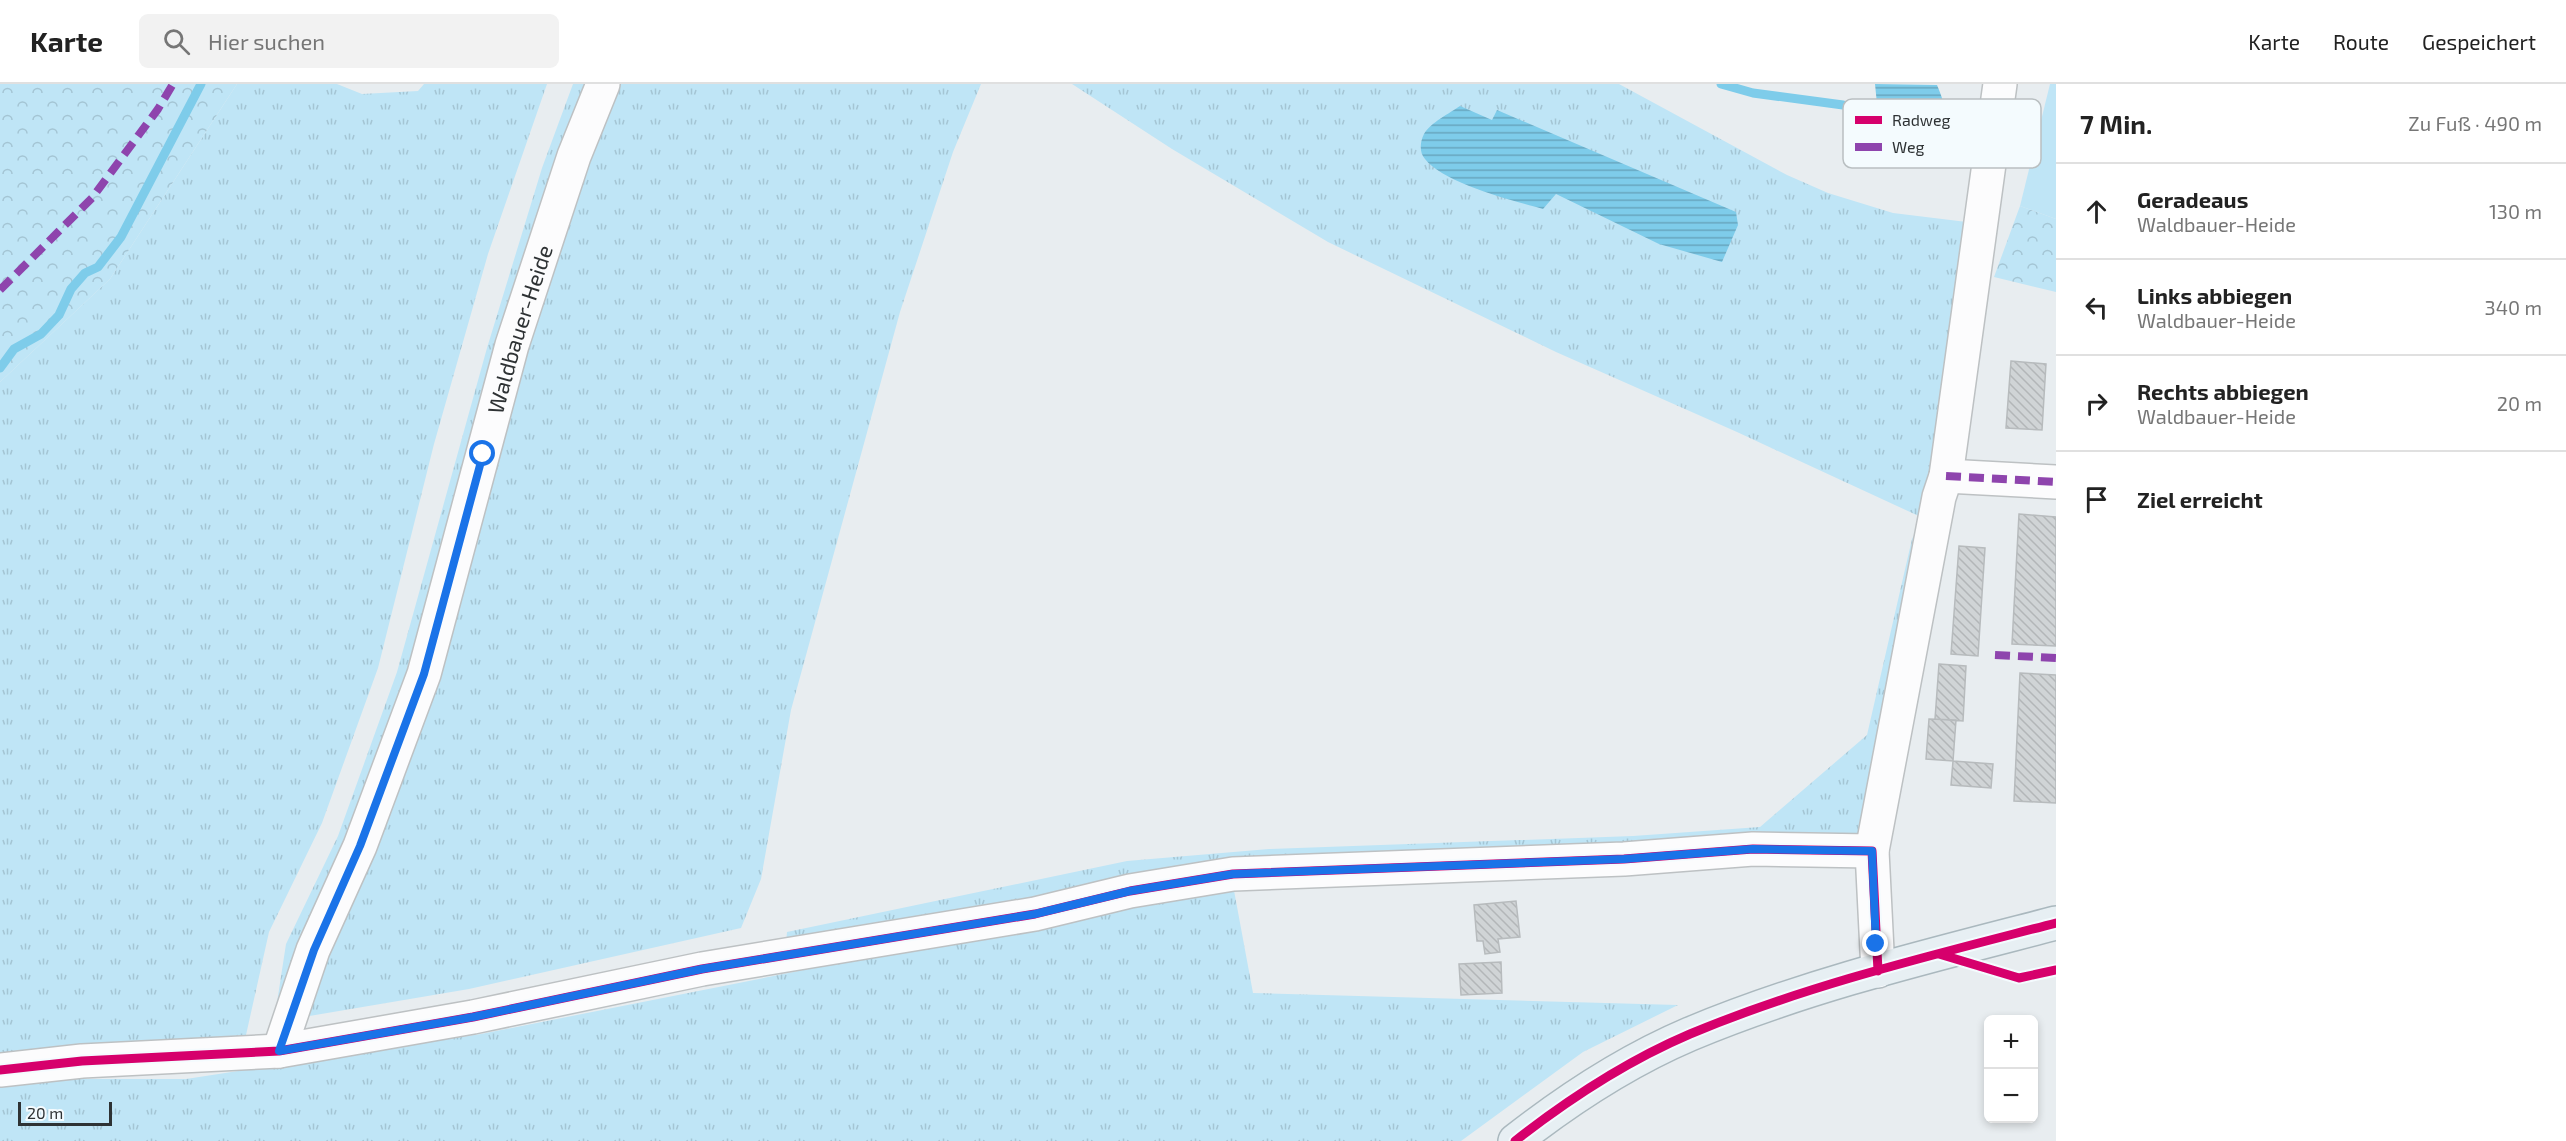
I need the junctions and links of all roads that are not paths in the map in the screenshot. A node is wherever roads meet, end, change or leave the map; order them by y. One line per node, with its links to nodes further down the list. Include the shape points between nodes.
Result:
1 (603, 84): 10 (street, Waldbauer-Heide, via 574,156 512,345 424,674 360,846 314,950)
2 (2000, 84): 3 (street)
3 (1998, 99)
4 (1988, 168): 5 (street)
5 (1946, 476): 6 (street); 7 (street)
6 (2056, 482)
7 (1872, 851): 9 (street); 10 (street, via 1753,849 1612,859 1233,874 1130,891 1035,914 702,969 473,1017)
8 (2056, 923): 9 (main road)
9 (1878, 971): 12 (main road, via 1688,1035 1614,1074 1546,1116)
10 (279, 1051): 11 (street, via 82,1061)
11 (0, 1070)
12 (1515, 1141)

